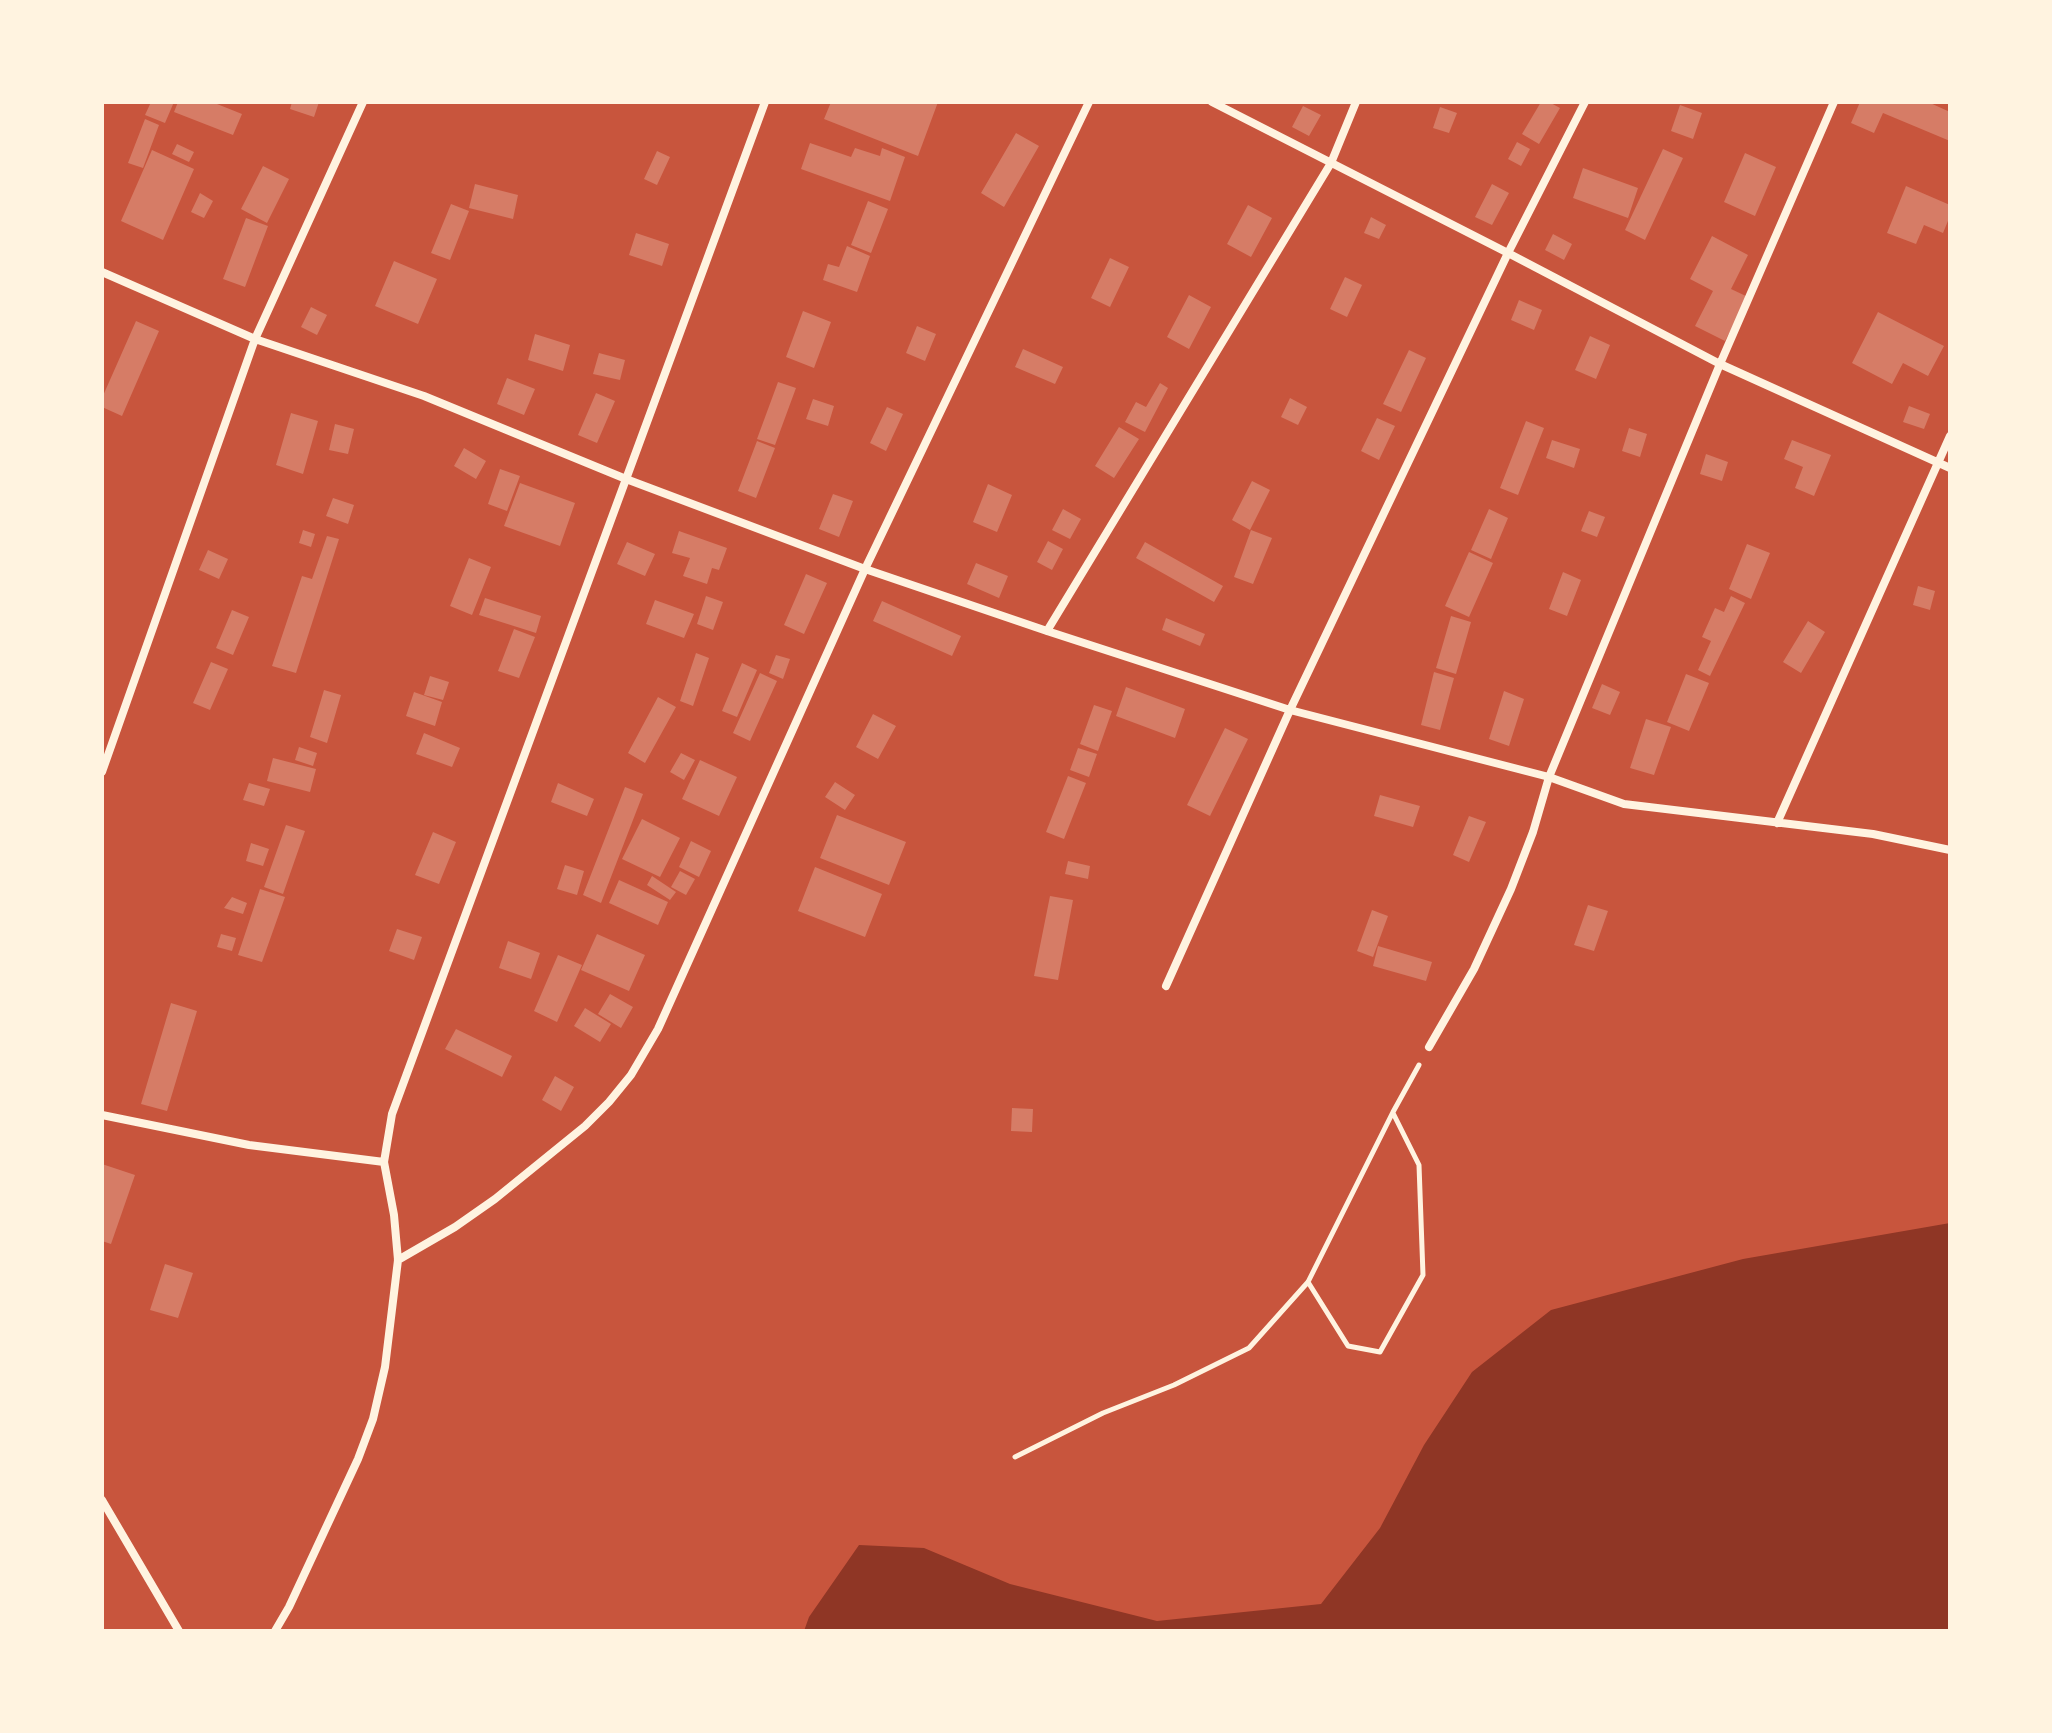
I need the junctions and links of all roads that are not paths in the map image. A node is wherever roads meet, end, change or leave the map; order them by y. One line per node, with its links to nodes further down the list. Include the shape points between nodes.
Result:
1 (363, 102): 11 (street)
2 (765, 102): 16 (street)
3 (1089, 102): 17 (street)
4 (1212, 102): 8 (street)
5 (1356, 102): 8 (street)
6 (1585, 102): 9 (street)
7 (1834, 102): 12 (street)
8 (1331, 163): 9 (street); 18 (street)
9 (1508, 253): 12 (street); 19 (street)
10 (102, 272): 11 (street)
11 (255, 339): 16 (street, via 424,396); 20 (street)
12 (1720, 364): 14 (street); 21 (street)
13 (1950, 436): 14 (street)
14 (1937, 463): 15 (street); 22 (street)
15 (1950, 468)
16 (626, 479): 17 (street); 27 (street, via 411,1057 392,1114)
17 (865, 569): 18 (street); 28 (street, via 658,1029 631,1075 585,1126 495,1199)
18 (1047, 631): 19 (street)
19 (1290, 710): 21 (street); 24 (street)
20 (102, 772)
21 (1549, 777): 22 (street, via 1624,804); 25 (street, via 1511,889 1474,969)
22 (1777, 823): 23 (street)
23 (1950, 850)
24 (1166, 986)
25 (1429, 1047)
26 (102, 1115): 27 (street, via 249,1145)
27 (384, 1162): 28 (street)
28 (398, 1260): 31 (street, via 373,1419)
29 (102, 1500): 30 (street)
30 (179, 1631)
31 (275, 1631)

